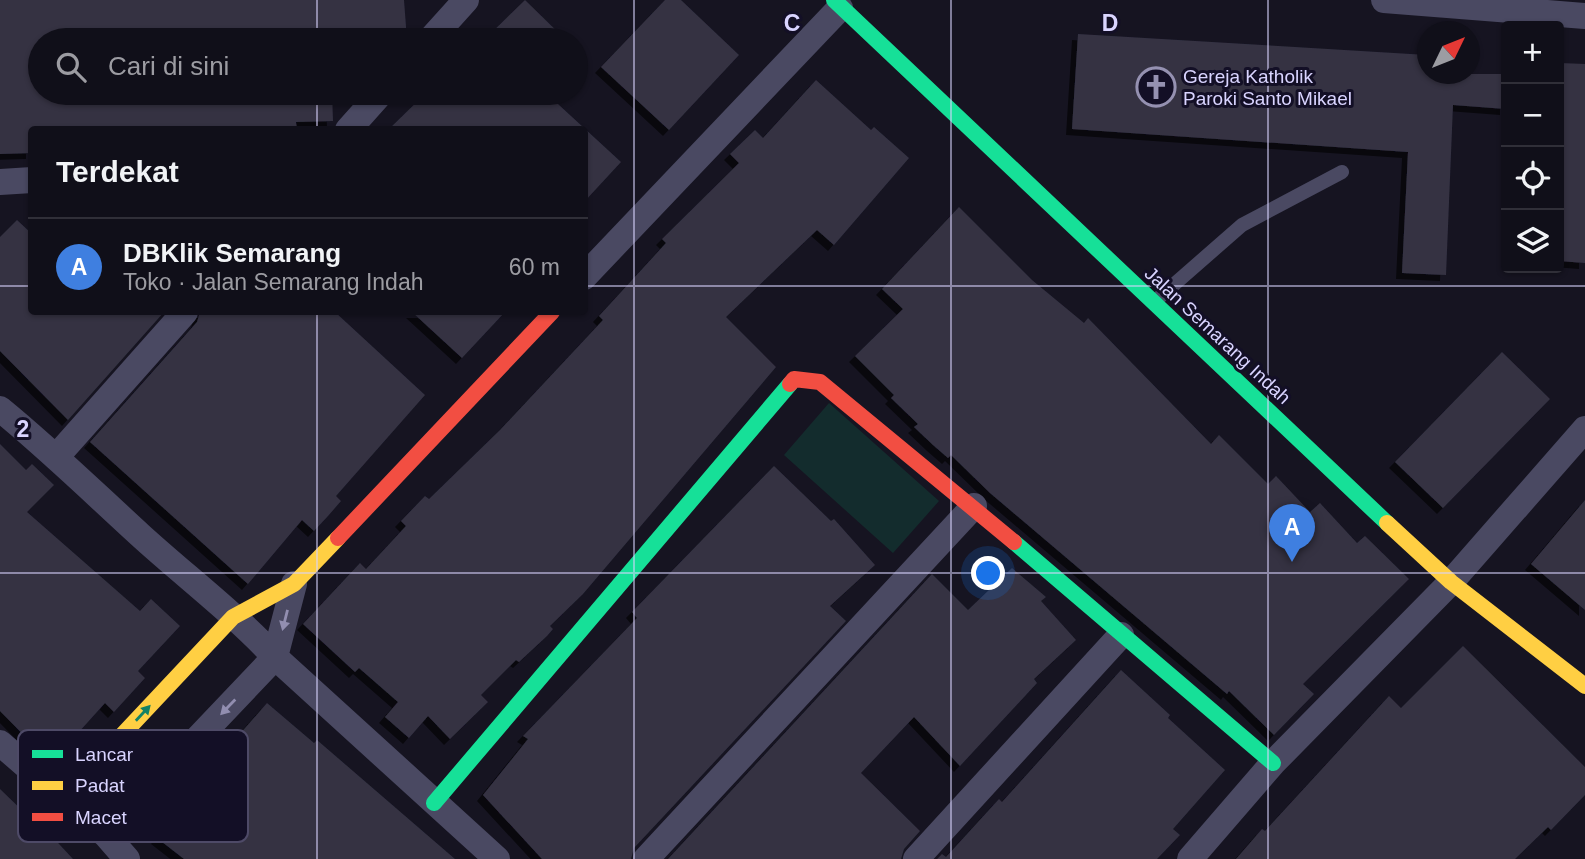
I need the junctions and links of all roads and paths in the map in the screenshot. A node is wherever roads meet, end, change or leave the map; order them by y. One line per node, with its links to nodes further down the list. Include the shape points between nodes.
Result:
1 (467, 0): 5 (street)
2 (1384, 0): 4 (street)
3 (837, 4): 11 (street); 12 (street, Jalan Semarang Indah)
4 (1585, 16)
5 (440, 28)
6 (370, 105): 7 (street)
7 (352, 126)
8 (1342, 172): 12 (lane, via 1242,225)
9 (28, 180): 10 (street)
10 (0, 182)
11 (588, 273)
12 (1153, 303): 19 (street, Jalan Semarang Indah)
13 (182, 315): 17 (street)
14 (549, 315): 20 (street)
15 (0, 409): 17 (street)
16 (1585, 429): 19 (street)
17 (57, 456): 21 (street)
18 (974, 506): 22 (street); 30 (street, via 820,382 794,379); 34 (street)
19 (1451, 582): 24 (street, Jalan Semarang Indah); 29 (street)
20 (295, 583): 21 (street); 23 (street, one-way to 23)
21 (233, 617): 23 (street); 25 (street, one-way to 21)
22 (1121, 635): 29 (street); 35 (street)
23 (275, 657): 26 (street, one-way to 26); 30 (street)
24 (1585, 686)
25 (127, 730)
26 (206, 730)
27 (3, 751): 28 (street)
28 (18, 763)
29 (1273, 763): 36 (street)
30 (433, 803): 33 (street)
31 (112, 842): 32 (street)
32 (127, 859)
33 (497, 859)
34 (646, 859)
35 (916, 859)
36 (1190, 859)

